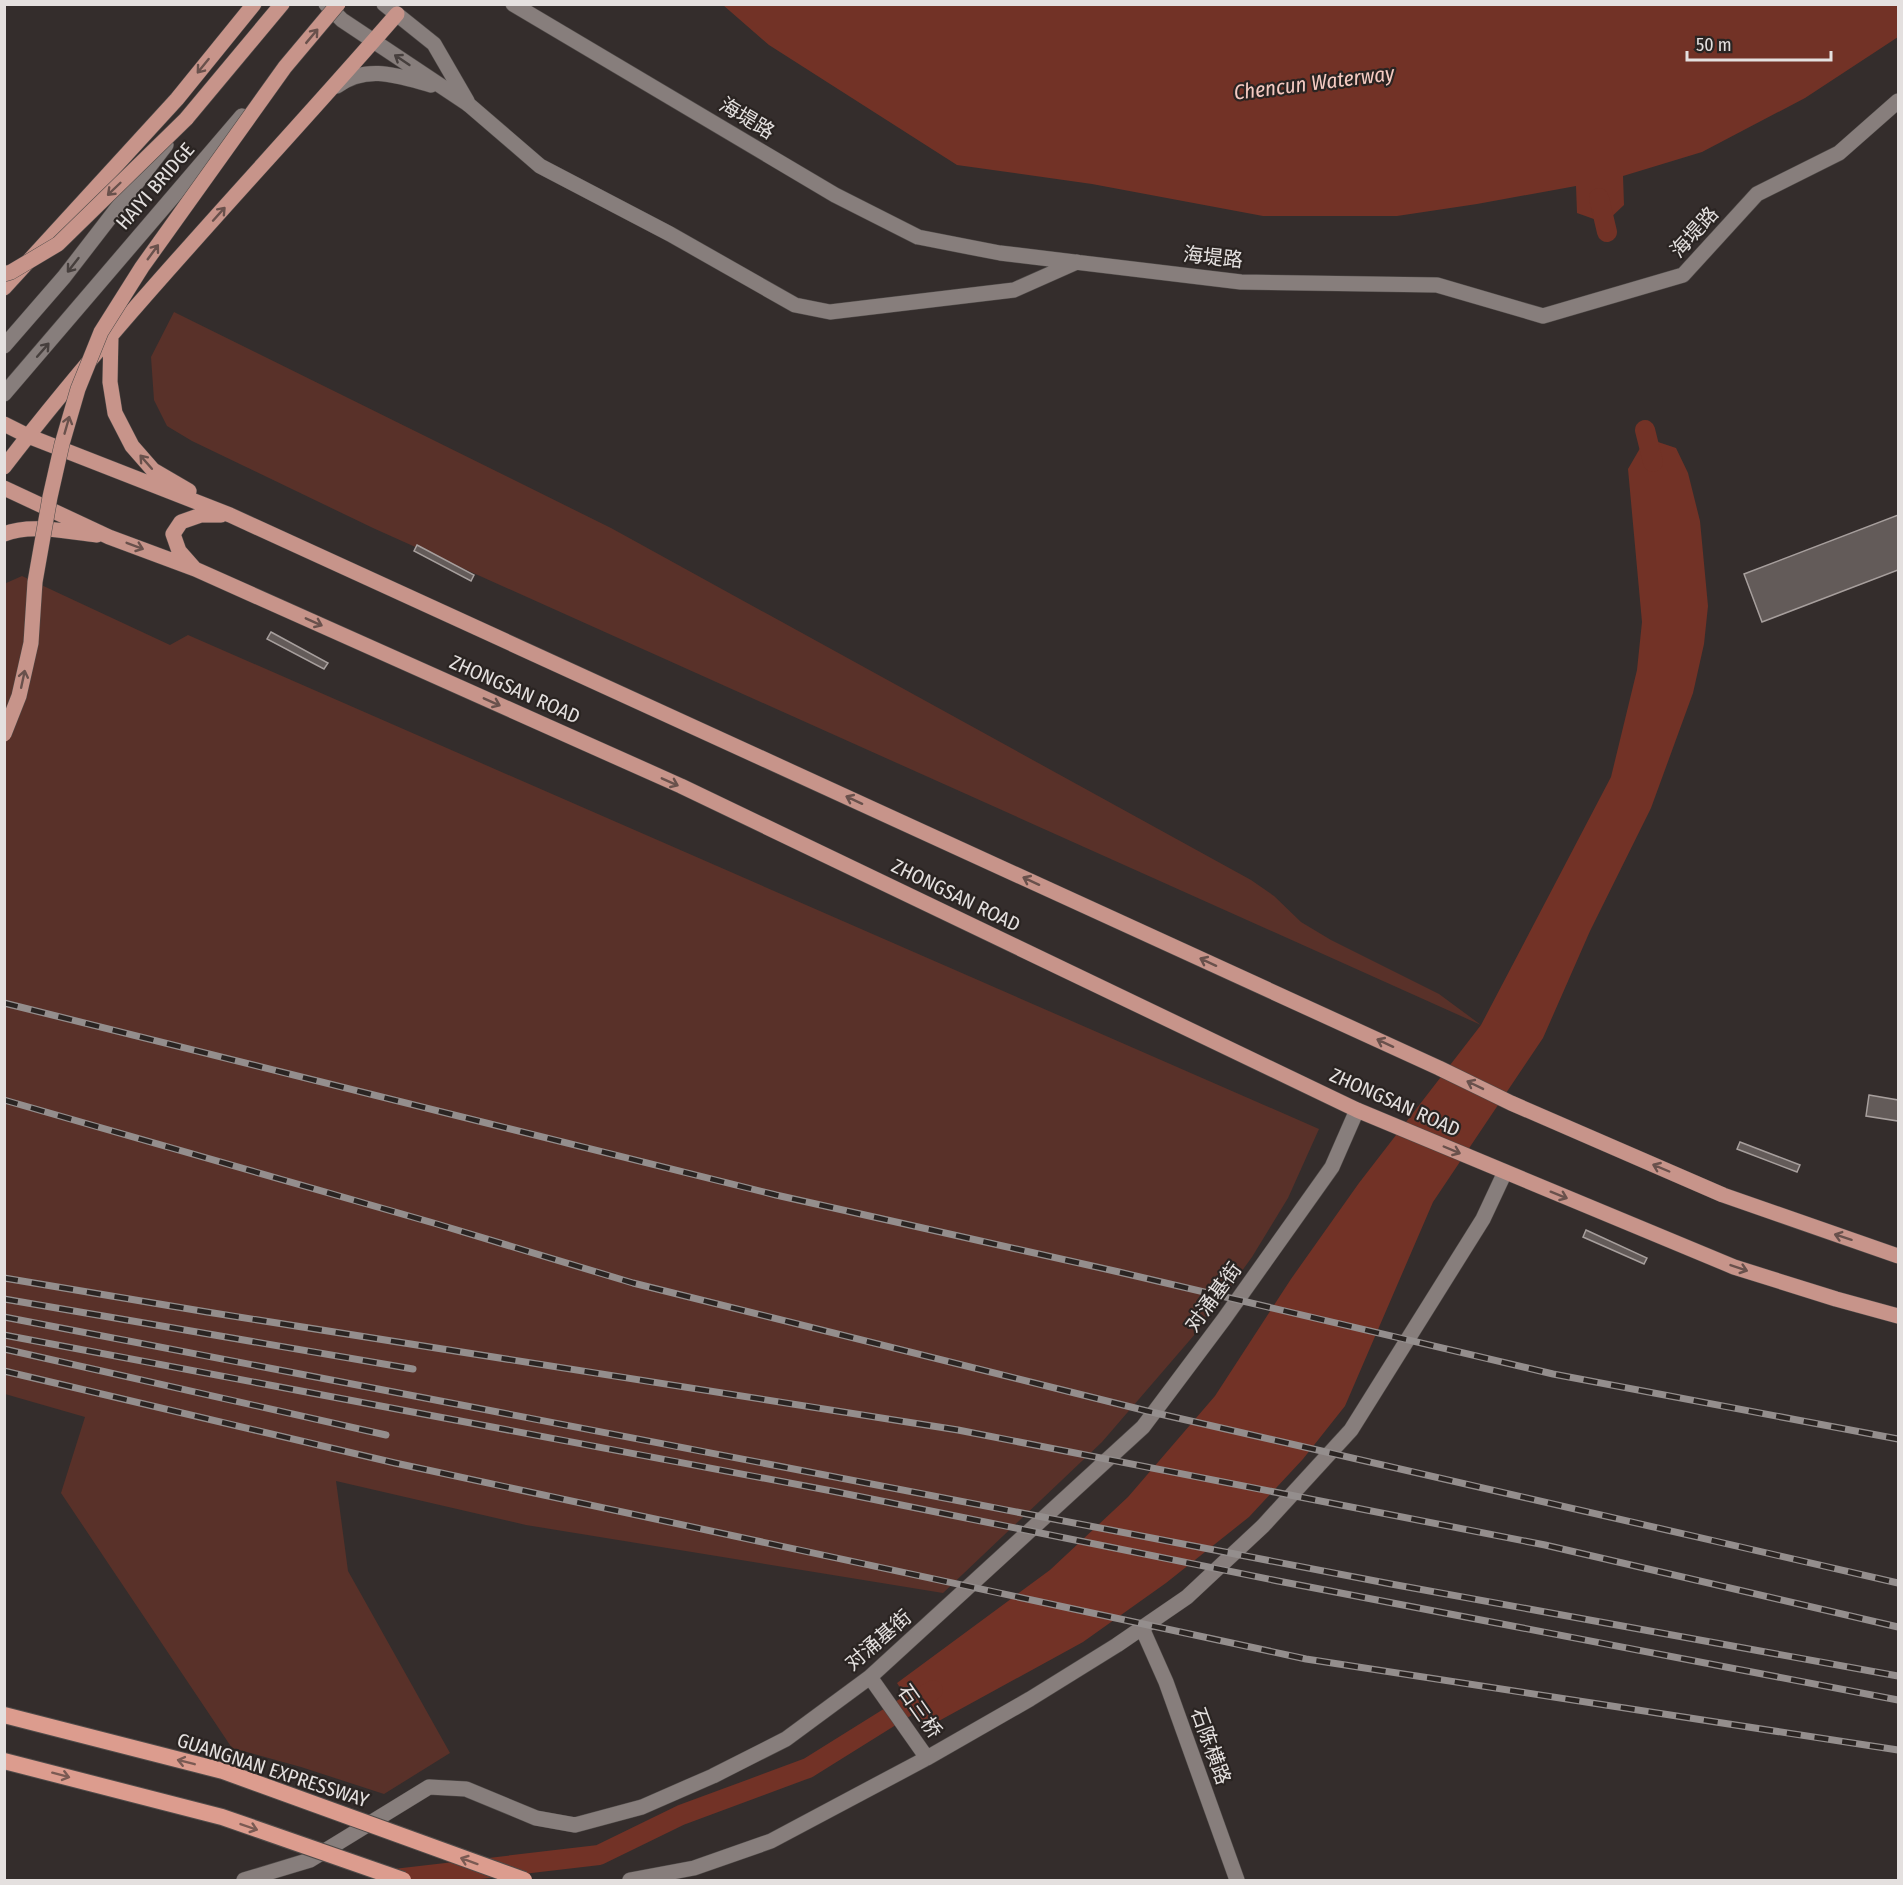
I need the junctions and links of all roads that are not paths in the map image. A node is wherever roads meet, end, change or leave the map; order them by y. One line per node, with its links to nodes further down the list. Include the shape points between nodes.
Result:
1 (243, 4): 9 (street)
2 (254, 4): 9 (main road)
3 (282, 4): 14 (main road, HAIYI BRIDGE)
4 (326, 4): 8 (street)
5 (338, 4): 10 (main road, HAIYI BRIDGE, one-way to 5, bridge)
6 (513, 4): 15 (street, 海堤路, via 835,195 918,237 1000,253)
7 (391, 9): 8 (main road); 13 (street, via 434,44)
8 (373, 41): 11 (main road); 13 (street, one-way to 8)
9 (221, 44): 17 (main road, one-way to 17, via 177,99)
10 (285, 67): 20 (street, HAIYI BRIDGE, one-way to 10, bridge); 29 (main road, one-way to 10, bridge, via 19,696 31,643 35,582 62,444 101,332 142,267)
11 (327, 94): 13 (street, via 350,76 367,73 434,86); 18 (main road, one-way to 11)
12 (1899, 100): 15 (street, 海堤路, via 1839,153 1757,194 1683,275 1543,316 1437,285 1242,282)
13 (468, 104): 15 (street, via 540,166 795,305 830,312 1014,291)
14 (186, 119): 16 (main road, one-way to 16, bridge, via 58,244); 19 (street, HAIYI BRIDGE, one-way to 19, bridge, via 64,277)
15 (1077, 262)
16 (4, 274)
17 (4, 288)
18 (111, 334): 22 (main road); 25 (main road, one-way to 18, via 153,470 132,446 115,413 110,382)
19 (4, 345)
20 (4, 394)
21 (4, 424): 22 (main road, ZHONGSAN ROAD)
22 (28, 436): 23 (main road); 25 (main road, ZHONGSAN ROAD)
23 (4, 467)
24 (4, 489): 27 (main road, ZHONGSAN ROAD)
25 (230, 515): 28 (main road, via 201,515 181,522 173,534 179,551); 32 (main road, ZHONGSAN ROAD, one-way to 25, via 1724,1195 1511,1102)
26 (4, 534): 27 (main road, via 40,529)
27 (109, 537): 28 (main road, ZHONGSAN ROAD, one-way to 28)
28 (195, 569): 30 (main road, ZHONGSAN ROAD, one-way to 30, via 681,786)
29 (4, 734)
30 (1357, 1110): 31 (main road, ZHONGSAN ROAD, one-way to 31); 35 (street, 对涌基街, via 1332,1167 1143,1427)
31 (1505, 1172): 33 (main road, ZHONGSAN ROAD, one-way to 33, via 1734,1267); 34 (street, via 1483,1219 1351,1430 1263,1526 1188,1597)
32 (1899, 1256)
33 (1899, 1316)
34 (1142, 1628): 37 (street); 43 (street, 石陈横路, via 1166,1682)
35 (874, 1682): 37 (street, 石三桥); 39 (street, 对涌基街, via 786,1738 642,1808 575,1825 536,1818 466,1789 429,1787 310,1860)
36 (4, 1715): 41 (highway, GUANGNAN EXPRESSWAY, one-way to 36, bridge, via 223,1771)
37 (927, 1758): 42 (street, via 771,1841 694,1868)
38 (4, 1761): 40 (highway, one-way to 40, bridge, via 222,1817)
39 (244, 1881)
40 (404, 1881)
41 (524, 1881)
42 (630, 1881)
43 (1237, 1881)

